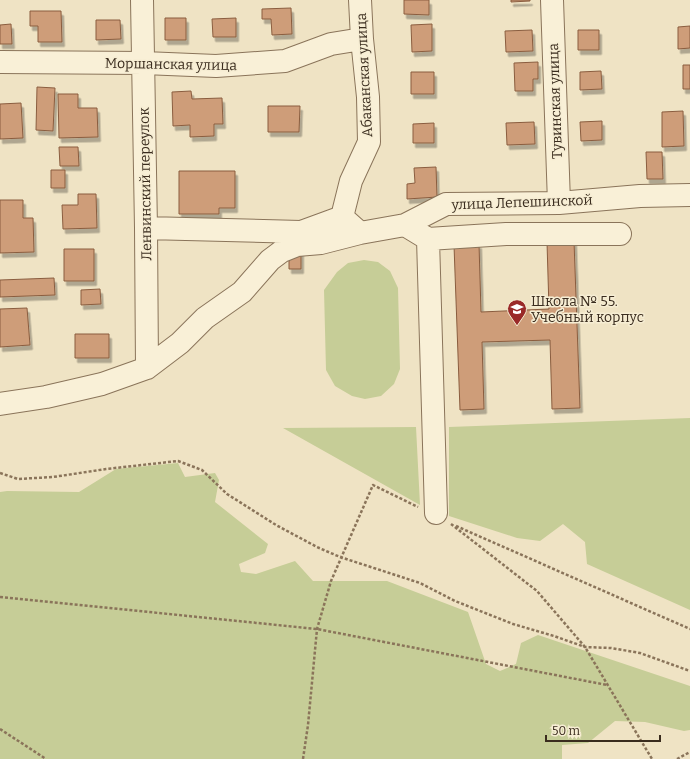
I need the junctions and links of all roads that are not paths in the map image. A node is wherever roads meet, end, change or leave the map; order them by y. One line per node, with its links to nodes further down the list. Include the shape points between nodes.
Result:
1 (142, 0): 6 (street, Ленвинский переулок)
2 (360, 0): 4 (street, Абаканская улица)
3 (552, 0): 8 (street, Тувинская улица)
4 (362, 39): 6 (street, Моршанская улица, via 331,44 285,61 216,66); 9 (street, Абаканская улица, via 368,97 369,142 351,181)
5 (0, 62): 6 (street, Моршанская улица)
6 (144, 63): 11 (street, Ленвинский переулок)
7 (690, 195): 8 (street, улица Лепешинской)
8 (559, 202): 10 (street, улица Лепешинской, via 446,204)
9 (342, 217): 11 (street, via 301,232); 12 (street)
10 (405, 225): 12 (street, улица Лепешинской); 14 (street)
11 (146, 228): 15 (street, Ленвинский переулок)
12 (360, 233): 15 (street, улица Лепешинской, via 297,245 282,251 270,260 242,292 205,318)
13 (620, 234): 14 (street, via 506,234)
14 (428, 238): 17 (street)
15 (147, 368): 16 (street, улица Лепешинской, via 102,384)
16 (0, 404)
17 (438, 517)

